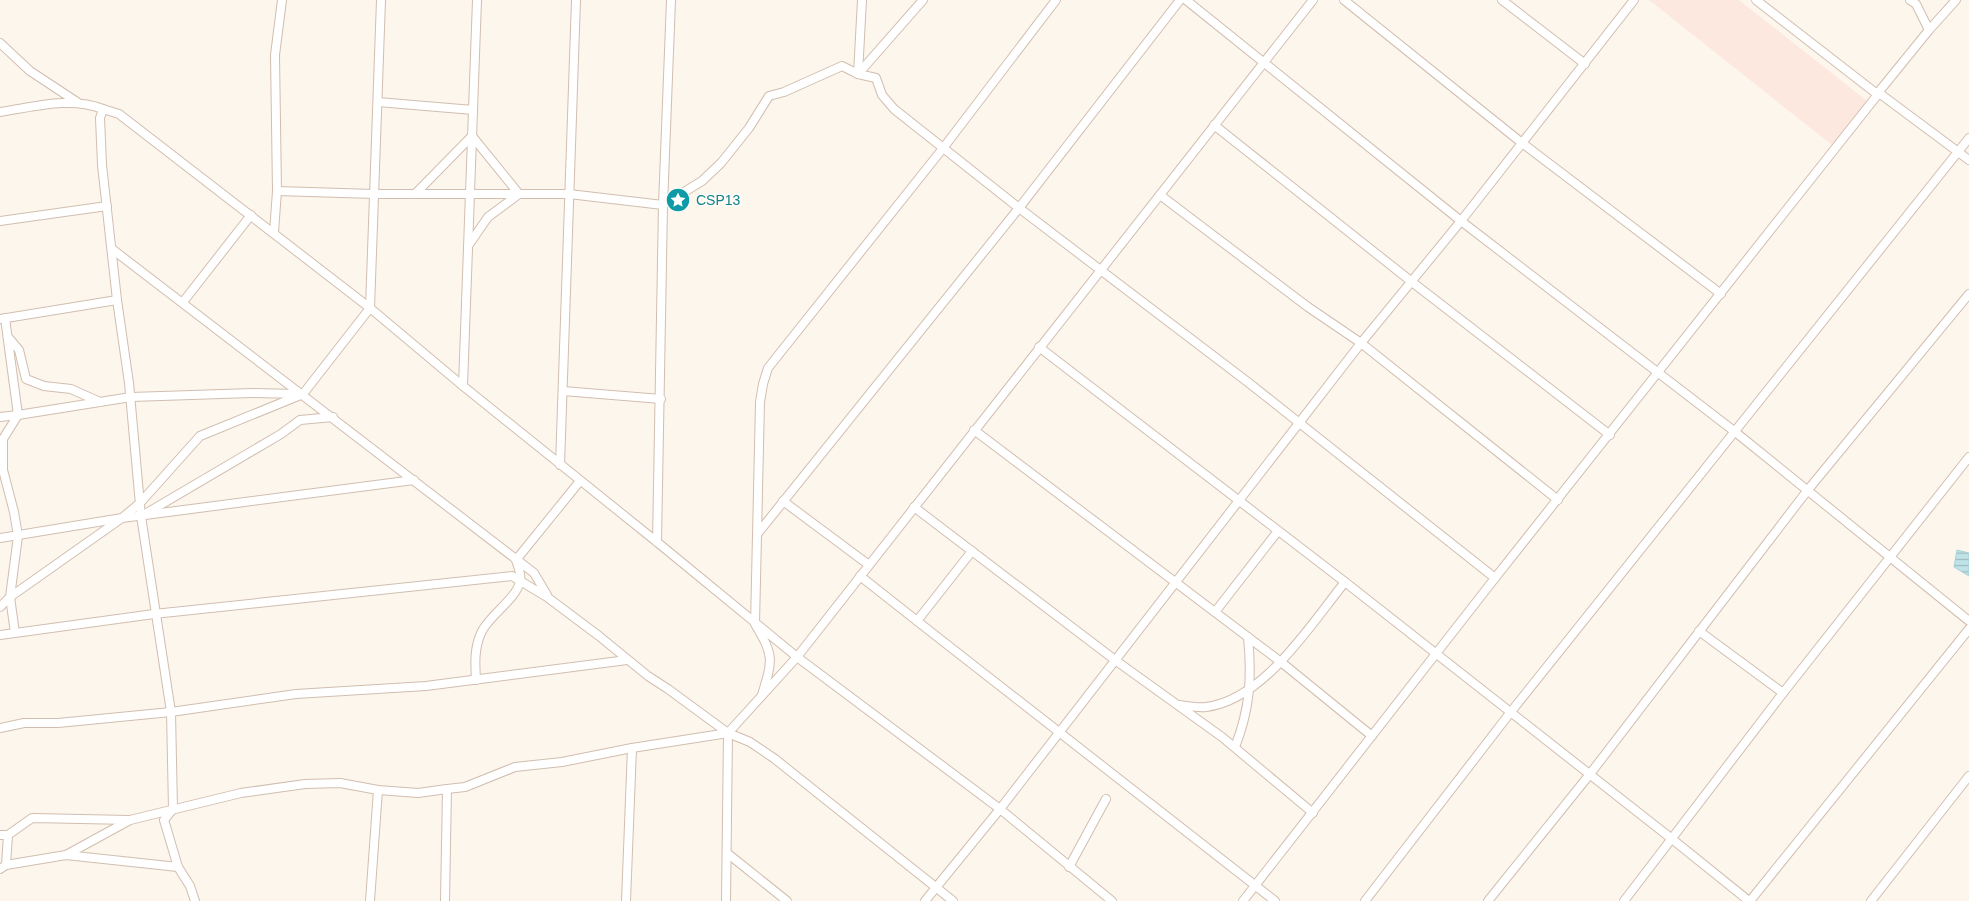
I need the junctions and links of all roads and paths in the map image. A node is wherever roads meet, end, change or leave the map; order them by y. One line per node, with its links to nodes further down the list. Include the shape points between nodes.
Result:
1 (282, 0): 36 (street, via 275,55)
2 (381, 0): 25 (street)
3 (477, 0): 27 (street)
4 (576, 0): 41 (street)
5 (670, 0): 43 (street)
6 (862, 0): 22 (street)
7 (924, 0): 22 (street)
8 (1056, 0): 33 (street)
9 (1180, 0): 45 (street)
10 (1186, 0): 20 (street)
11 (1313, 0): 20 (street)
12 (1344, 0): 32 (street)
13 (1502, 0): 21 (street)
14 (1634, 0): 21 (street)
15 (1756, 0): 23 (street)
16 (1910, 0): 18 (street, via 1916,4)
17 (1956, 0): 18 (street)
18 (1929, 30): 23 (street)
19 (0, 43): 24 (street, via 30,71)
20 (1263, 62): 29 (street); 48 (street)
21 (1586, 64): 32 (street)
22 (858, 74): 33 (street, via 876,78 882,95 894,109); 43 (street, via 842,66 768,96 721,163 702,181)
23 (1878, 94): 34 (street); 54 (street)
24 (77, 102): 26 (street); 28 (street)
25 (378, 102): 27 (street); 37 (street)
26 (103, 109): 44 (street, via 100,118); 46 (street, via 119,114)
27 (474, 110): 30 (street)
28 (0, 112)
29 (1214, 125): 42 (street); 53 (street)
30 (472, 136): 38 (street); 39 (street); 40 (street)
31 (1969, 138): 34 (street)
32 (1522, 143): 48 (street); 54 (street)
33 (944, 147): 45 (street); 90 (street, via 768,368 760,402)
34 (1958, 151): 35 (street); 75 (street)
35 (1969, 160)
36 (277, 191): 37 (street); 49 (street)
37 (374, 194): 38 (street); 58 (street)
38 (415, 194): 39 (street)
39 (470, 194): 40 (street); 50 (street)
40 (519, 194): 41 (street); 50 (street, via 488,217)
41 (569, 194): 43 (street); 65 (street)
42 (1160, 195): 52 (street); 61 (street)
43 (663, 204): 68 (street)
44 (106, 206): 47 (street); 51 (street)
45 (1019, 208): 52 (street); 84 (street)
46 (251, 215): 49 (street); 57 (street)
47 (0, 221)
48 (1461, 221): 53 (street); 63 (street)
49 (274, 232): 58 (street)
50 (468, 246): 64 (street)
51 (112, 249): 56 (street); 57 (street)
52 (1102, 270): 62 (street); 73 (street)
53 (1412, 282): 61 (street); 76 (street)
54 (1721, 294): 63 (street)
55 (1969, 294): 81 (street)
56 (117, 300): 59 (street); 67 (street)
57 (183, 302): 66 (street)
58 (370, 308): 64 (street); 66 (street)
59 (2, 318): 60 (street)
60 (7, 336): 69 (street, via 19,350 26,379 44,386 71,390); 70 (street)
61 (1361, 344): 73 (street); 83 (street)
62 (1039, 347): 74 (street); 82 (street)
63 (1659, 371): 75 (street); 76 (street)
64 (463, 386): 78 (street)
65 (564, 390): 68 (street); 78 (street)
66 (303, 394): 67 (street); 72 (street); 85 (street, via 200,436)
67 (131, 397): 69 (street); 85 (street)
68 (660, 398): 93 (street)
69 (100, 402): 70 (street)
70 (18, 415): 71 (street); 91 (street, via 3,439 3,470)
71 (0, 417)
72 (333, 418): 79 (street); 87 (street, via 300,420)
73 (1299, 422): 82 (street); 99 (street)
74 (974, 430): 86 (street); 101 (street)
75 (1734, 431): 81 (street); 127 (street)
76 (1610, 435): 83 (street)
77 (1969, 457): 95 (street)
78 (560, 465): 80 (street)
79 (414, 480): 87 (street); 96 (street)
80 (580, 481): 93 (street); 96 (street)
81 (1807, 491): 95 (street); 112 (street)
82 (1238, 500): 89 (street); 101 (street)
83 (1558, 500): 99 (street)
84 (784, 501): 90 (street); 97 (street)
85 (140, 502): 87 (street); 88 (street)
86 (914, 507): 94 (street); 97 (street)
87 (141, 516): 88 (street); 107 (street)
88 (122, 518): 91 (street); 103 (street)
89 (1278, 531): 102 (street); 106 (street)
90 (758, 533): 110 (street)
91 (18, 536): 92 (street); 103 (street)
92 (0, 538)
93 (657, 542): 110 (street)
94 (972, 551): 108 (street); 119 (street)
95 (1889, 557): 109 (street); 123 (street)
96 (516, 560): 100 (street); 104 (street, via 534,573)
97 (869, 565): 98 (street)
98 (860, 576): 108 (street); 117 (street)
99 (1495, 578): 116 (street)
100 (521, 581): 104 (street); 107 (street, via 512,576 487,578); 121 (street, via 482,631 475,653)
101 (1175, 582): 106 (street); 119 (street)
102 (1344, 582): 116 (street); 120 (street)
103 (10, 597): 105 (street); 113 (street)
104 (547, 597): 118 (street)
105 (0, 607)
106 (1215, 612): 115 (street)
107 (154, 614): 113 (street); 126 (street)
108 (917, 621): 130 (street)
109 (1969, 621)
110 (755, 624): 117 (street); 124 (street, via 769,647 771,667)
111 (1969, 629): 166 (street)
112 (1699, 630): 123 (street); 134 (street)
113 (15, 633): 114 (street)
114 (0, 635)
115 (1248, 637): 120 (street); 122 (street)
116 (1436, 654): 127 (street); 131 (street)
117 (797, 657): 124 (street); 140 (street)
118 (628, 660): 121 (street); 129 (street)
119 (1115, 660): 125 (street); 130 (street)
120 (1281, 662): 122 (street); 131 (street)
121 (476, 680): 126 (street, via 296,694)
122 (1250, 690): 125 (street, via 1206,707); 132 (street)
123 (1783, 694): 144 (street)
124 (761, 697): 129 (street)
125 (1178, 705): 132 (street)
126 (171, 712): 128 (street, via 24,723); 139 (street)
127 (1510, 713): 134 (street); 163 (street)
128 (0, 728)
129 (728, 733): 133 (street); 145 (street); 150 (street, via 750,742 775,759)
130 (1058, 733): 140 (street); 151 (street)
131 (1372, 736): 141 (street)
132 (1235, 747): 141 (street)
133 (632, 748): 137 (street, via 562,762 514,766 465,787); 155 (street)
134 (1590, 774): 144 (street); 164 (street)
135 (1969, 776): 167 (street)
136 (378, 790): 137 (street, via 418,793); 139 (street, via 340,783 305,784 241,793); 153 (street)
137 (447, 790): 154 (street)
138 (1106, 799): 149 (street)
139 (173, 809): 142 (street); 147 (street, via 164,820)
140 (1000, 809): 149 (street); 150 (street)
141 (1313, 812): 151 (street)
142 (130, 820): 143 (street, via 32,818); 146 (street)
143 (4, 835): 148 (street)
144 (1672, 839): 165 (street); 166 (street)
145 (727, 853): 156 (street); 157 (street)
146 (66, 855): 147 (street); 148 (street)
147 (178, 866): 152 (street)
148 (3, 867)
149 (1070, 867): 160 (street)
150 (936, 886): 158 (street); 159 (street)
151 (1256, 886): 161 (street); 162 (street)
152 (195, 901)
153 (370, 901)
154 (445, 901)
155 (626, 901)
156 (726, 901)
157 (786, 901)
158 (925, 901)
159 (953, 901)
160 (1112, 901)
161 (1243, 901)
162 (1275, 901)
163 (1365, 901)
164 (1488, 901)
165 (1624, 901)
166 (1750, 901)
167 (1871, 901)

